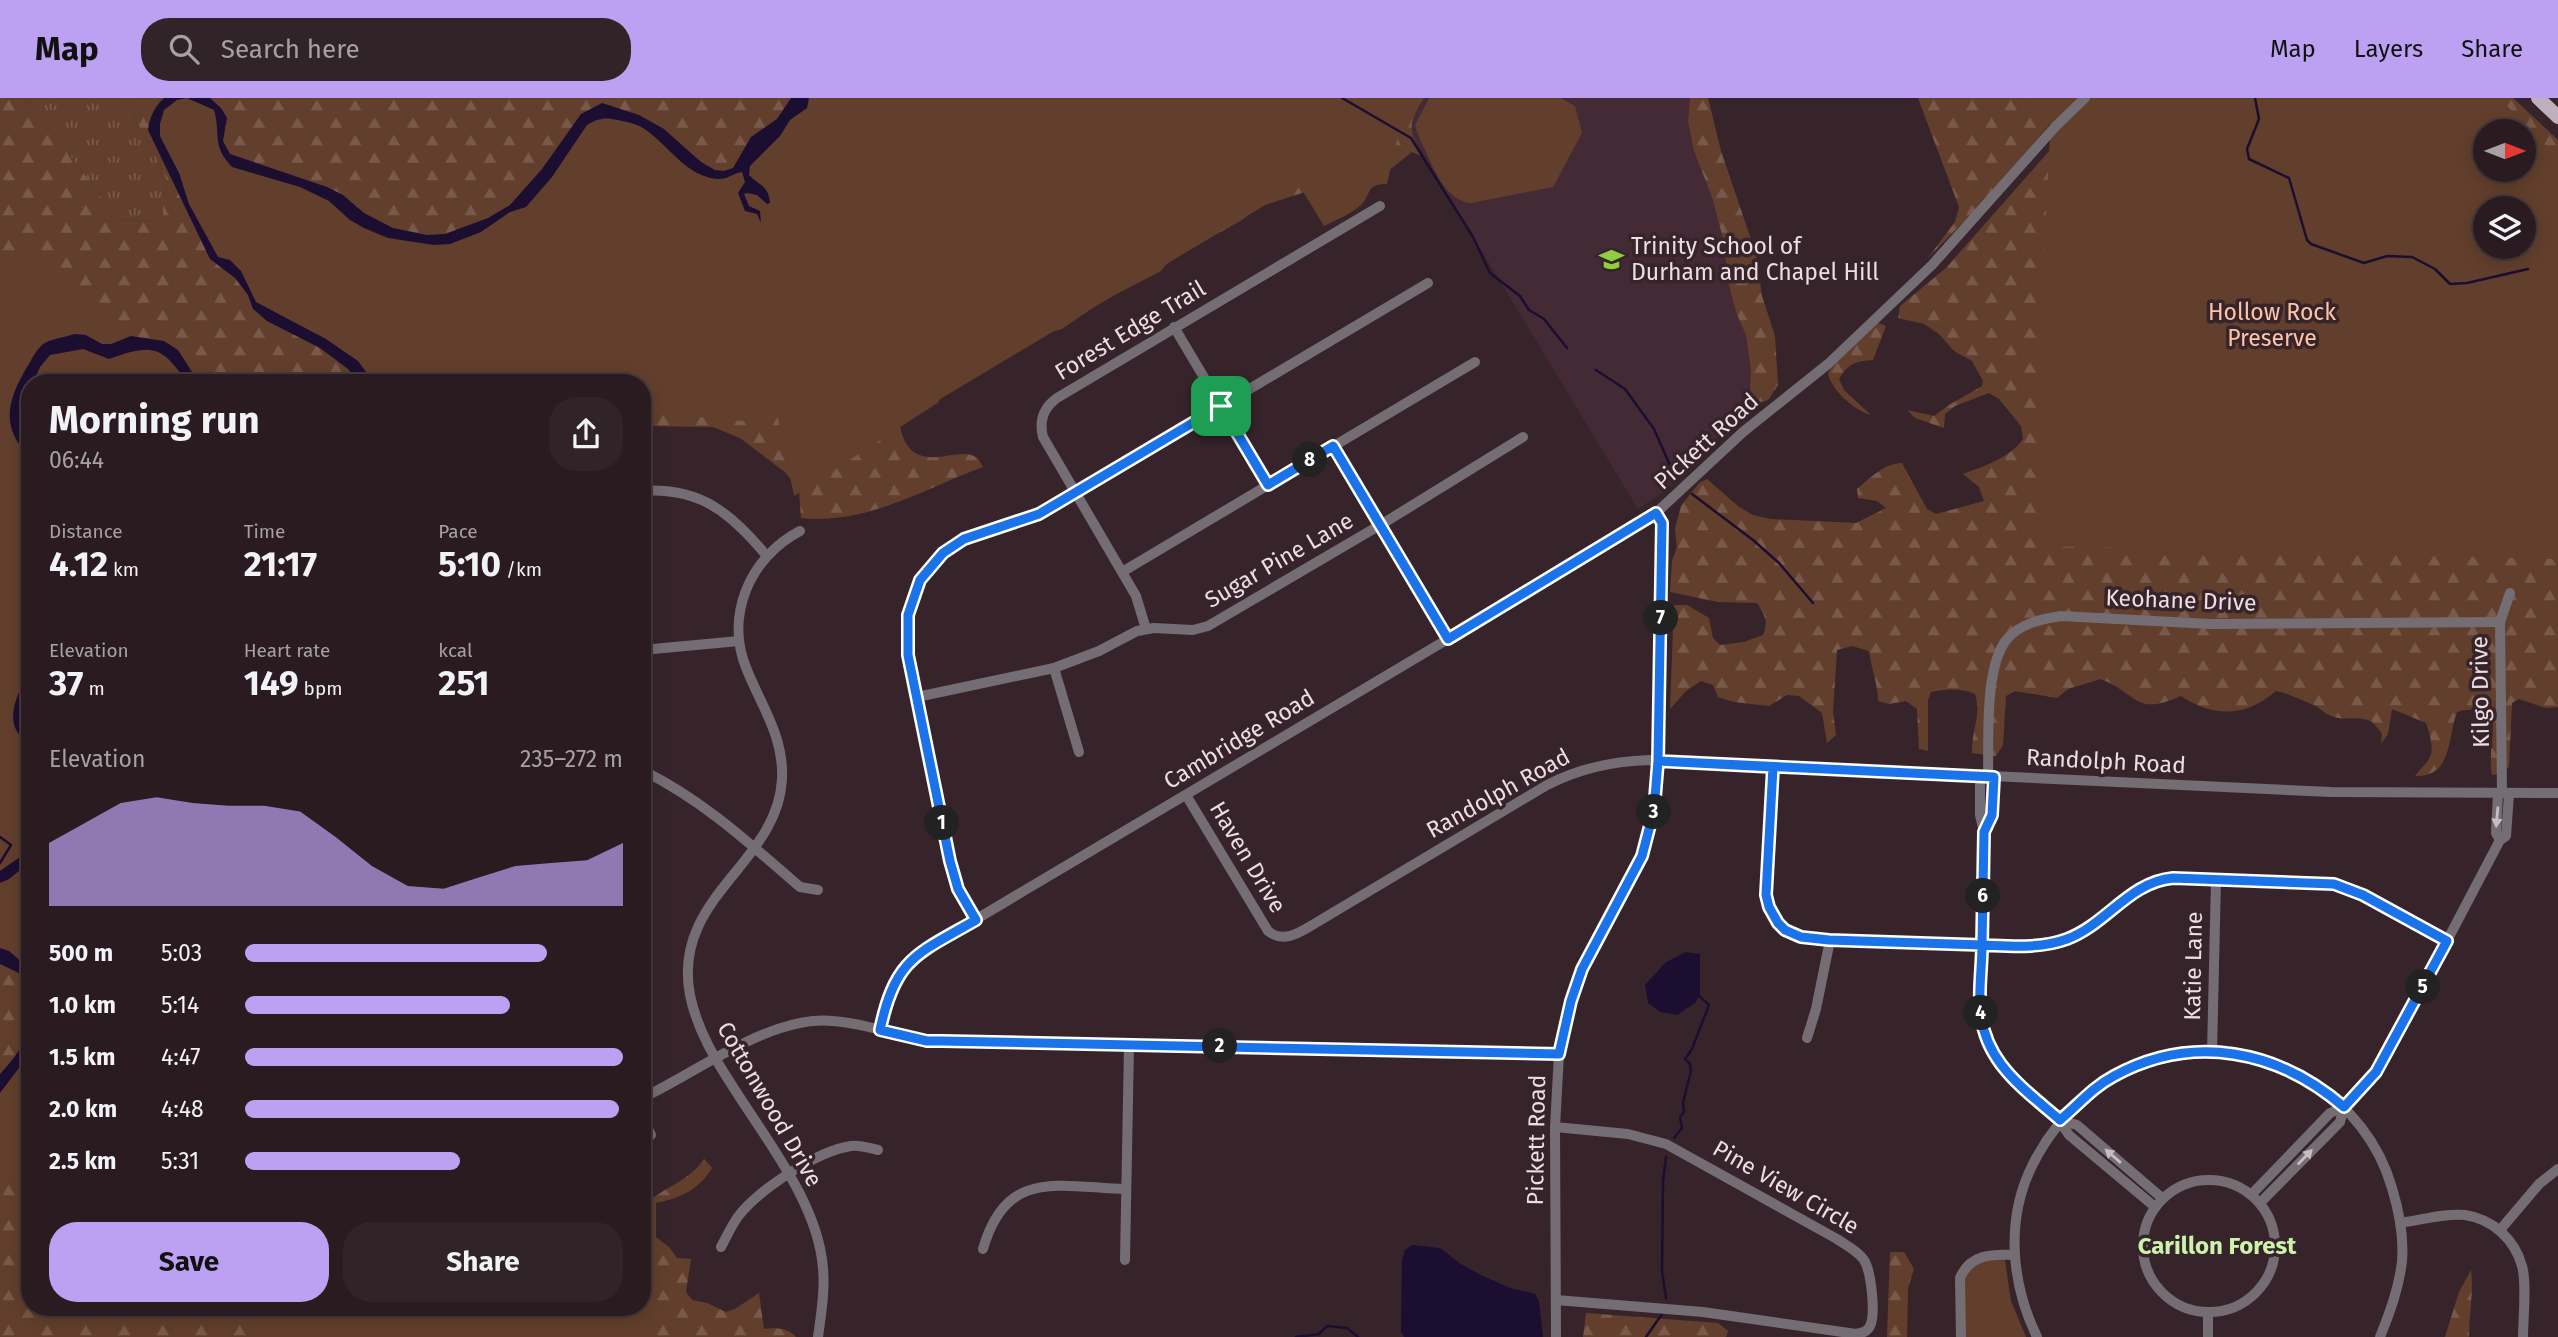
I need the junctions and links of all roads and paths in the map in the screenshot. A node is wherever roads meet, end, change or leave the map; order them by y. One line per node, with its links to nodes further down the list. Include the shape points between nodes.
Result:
1 (2085, 98): 14 (street, Pickett Road, via 1932,265 1828,364 1743,432)
2 (2538, 98): 3 (main road)
3 (2558, 117)
4 (1380, 206): 6 (street, Forest Edge Trail)
5 (1428, 283): 8 (street)
6 (1174, 327): 8 (street); 13 (street, Forest Edge Trail, via 1057,398 1045,411 1043,437)
7 (1475, 362): 10 (street)
8 (1221, 406): 11 (street); 13 (street)
9 (1523, 436): 15 (street, Sugar Pine Lane)
10 (1333, 446): 11 (street); 15 (street)
11 (1268, 485): 18 (street)
12 (651, 491): 17 (street, via 677,492 710,503)
13 (1076, 493): 18 (street, Forest Edge Trail); 26 (street, via 1028,519 964,539 925,572 911,602 906,630)
14 (1656, 513): 22 (street, Cambridge Road); 28 (street, Pickett Road, via 1662,523)
15 (1380, 525): 21 (street, Sugar Pine Lane, via 1208,626); 22 (street)
16 (800, 531): 17 (street, Cottonwood Drive)
17 (766, 555): 23 (street, Cottonwood Drive, via 746,588)
18 (1122, 572): 21 (street, Forest Edge Trail, via 1141,607)
19 (2510, 593): 20 (street, Kilgo Drive)
20 (2500, 622): 31 (street, Keohane Drive, via 2210,624 2061,616 2041,619 2007,639 1997,658 1991,678); 34 (street, Kilgo Drive)
21 (1146, 629): 25 (street, Sugar Pine Lane)
22 (1448, 639): 33 (street, Cambridge Road)
23 (739, 640): 24 (street); 35 (street, Cottonwood Drive, via 783,761 778,808)
24 (651, 649)
25 (1054, 668): 26 (street, Sugar Pine Lane); 27 (street)
26 (917, 697): 38 (street, via 954,880)
27 (1079, 752)
28 (1658, 761): 29 (street, Randolph Road); 39 (street, Randolph Road, via 1610,763 1566,775 1301,931); 47 (street, Pickett Road, via 1654,810 1642,856 1582,969)
29 (1773, 767): 31 (street, Randolph Road); 40 (street, via 1766,880 1769,907 1785,930)
30 (651, 775): 35 (street, via 714,813)
31 (1987, 777): 34 (street, Randolph Road, via 2331,792); 42 (street, Keohane Drive, via 1980,816 1984,832)
32 (2558, 793): 34 (street, Randolph Road)
33 (1186, 794): 38 (street, Cambridge Road); 39 (street, Haven Drive, via 1256,913)
34 (2503, 794): 41 (street, Kilgo Drive, via 2496,833 2500,840)
35 (754, 848): 37 (street, via 800,887); 48 (street, Cottonwood Drive, via 709,905 689,958 692,1006)
36 (2216, 880): 41 (street, via 2334,884); 42 (street, via 2151,882 2087,929 2053,943); 46 (street, Katie Lane)
37 (818, 890)
38 (976, 920): 43 (street, Cambridge Road, via 907,965 889,994)
39 (1278, 937)
40 (1829, 940): 42 (street); 44 (street)
41 (2447, 941): 50 (street, via 2376,1072)
42 (1982, 945): 51 (street, Keohane Drive, via 1980,1005 1992,1052 2012,1079)
43 (880, 1030): 45 (street, via 927,1041); 48 (street, via 832,1020 804,1021 762,1034)
44 (1807, 1038)
45 (1129, 1045): 47 (street); 56 (street)
46 (2212, 1052): 50 (street, via 2266,1060 2290,1070); 51 (street, via 2163,1057 2134,1066 2087,1094)
47 (1559, 1054): 52 (street, Pickett Road)
48 (716, 1060): 49 (street); 55 (street, Cottonwood Drive)
49 (651, 1093)
50 (2344, 1107): 57 (street, via 2330,1113); 59 (street, one-way to 50, via 2340,1122); 60 (street, via 2372,1142 2388,1172)
51 (2060, 1120): 58 (street, Keohane Drive, via 2077,1125); 64 (street, via 2028,1173 2016,1221)
52 (1555, 1126): 66 (street, Pickett Road); 66 (street, Pine View Circle, via 1628,1134 1666,1144 1837,1239 1865,1262 1871,1320 1869,1328 1856,1334 1703,1312)
53 (878, 1150): 55 (street, via 843,1148)
54 (2558, 1169): 61 (street)
55 (788, 1175): 62 (street, via 751,1202); 68 (street, Cottonwood Drive, via 809,1214 822,1254 824,1287)
56 (1126, 1189): 63 (street, via 1048,1187 1023,1191 1002,1207 988,1228); 65 (street)
57 (2251, 1195): 58 (street, via 2221,1181 2199,1180 2180,1186); 59 (street)
58 (2159, 1203): 67 (street, via 2145,1226 2143,1261 2164,1294 2179,1305)
59 (2260, 1203): 67 (street, via 2274,1234 2271,1270 2255,1295 2241,1305)
60 (2400, 1223): 61 (street, via 2467,1216); 73 (street, via 2402,1259 2396,1298)
61 (2500, 1230): 74 (street, via 2523,1268)
62 (721, 1247)
63 (983, 1249)
64 (2015, 1255): 70 (street, via 1976,1258 1964,1269 1960,1278); 71 (street, via 2019,1289)
65 (1125, 1260)
66 (1556, 1300): 69 (street, Pickett Road)
67 (2208, 1313): 72 (street)
68 (818, 1337)
69 (1556, 1337)
70 (1961, 1337)
71 (2037, 1337)
72 (2208, 1337)
73 (2380, 1337)
74 (2523, 1337)

